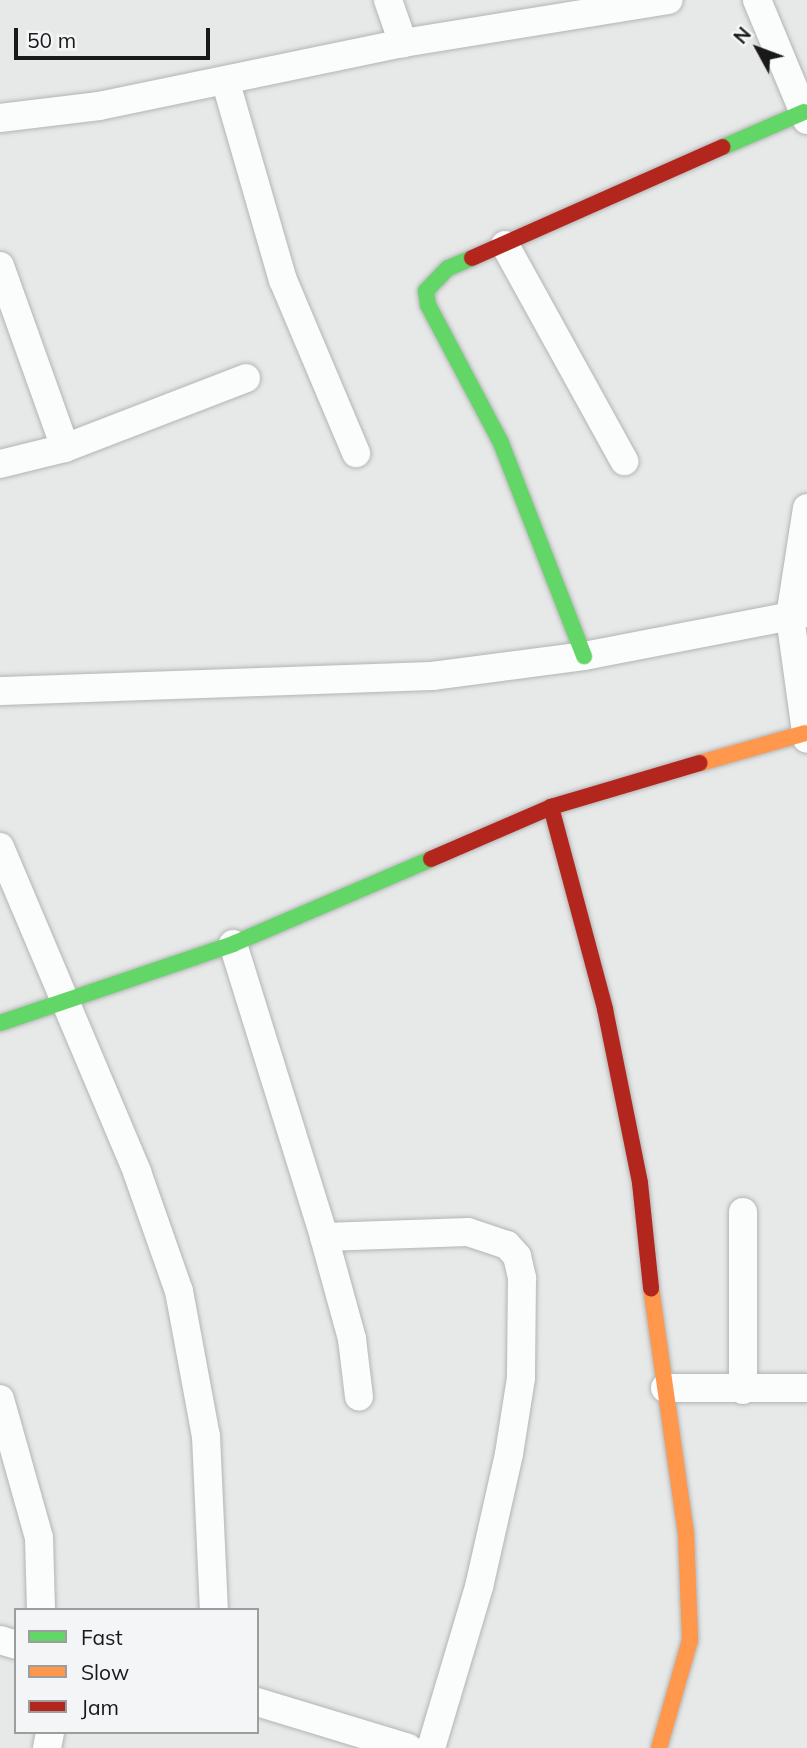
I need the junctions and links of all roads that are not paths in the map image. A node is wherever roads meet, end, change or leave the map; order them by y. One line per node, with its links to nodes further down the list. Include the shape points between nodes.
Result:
1 (388, 0): 4 (street)
2 (668, 0): 4 (street)
3 (757, 0): 6 (street)
4 (403, 43): 5 (street)
5 (226, 83): 7 (street); 12 (street, via 283,280)
6 (806, 116): 8 (street)
7 (0, 118)
8 (505, 245): 13 (street); 17 (street, via 448,268 426,292 428,305 501,443)
9 (0, 267): 11 (street)
10 (246, 378): 11 (street)
11 (65, 448): 14 (street)
12 (356, 453)
13 (624, 461)
14 (0, 464)
15 (807, 508): 16 (street)
16 (799, 615): 17 (street); 19 (street)
17 (584, 656): 18 (street, via 432,676 316,683)
18 (0, 691)
19 (806, 736): 20 (street)
20 (551, 807): 22 (street); 27 (street, via 605,1009 640,1183)
21 (0, 847): 23 (street)
22 (233, 944): 23 (street); 26 (street)
23 (67, 1003): 24 (street); 33 (street, via 137,1172 179,1292 206,1436)
24 (0, 1023)
25 (744, 1212): 29 (street)
26 (324, 1237): 30 (street, via 352,1339); 36 (street, via 468,1233 507,1245 517,1256 522,1278 522,1378 509,1454 479,1587)
27 (665, 1388): 29 (street); 37 (street, via 692,1592 690,1640)
28 (807, 1388): 29 (street)
29 (743, 1390)
30 (359, 1397)
31 (0, 1399): 32 (street, via 39,1538)
32 (41, 1608)
33 (214, 1608)
34 (259, 1703): 35 (street)
35 (408, 1748)
36 (431, 1748)
37 (659, 1748)

